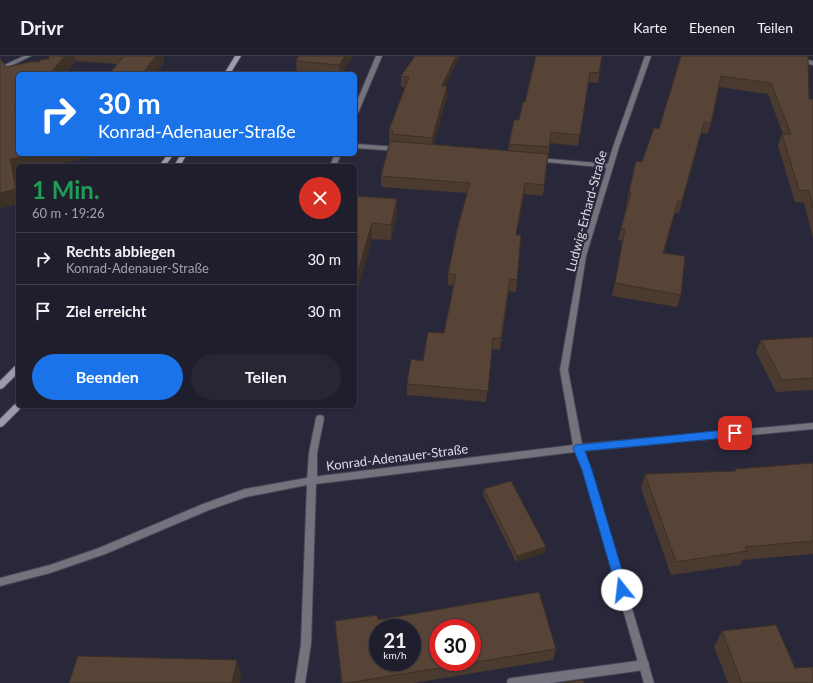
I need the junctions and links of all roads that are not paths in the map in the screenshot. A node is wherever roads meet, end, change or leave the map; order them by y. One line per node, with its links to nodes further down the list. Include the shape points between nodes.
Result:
1 (28, 56): 7 (street)
2 (238, 56): 10 (main road)
3 (379, 56): 11 (street)
4 (648, 56): 15 (street, Ludwig-Erhard-Straße)
5 (792, 60): 6 (street)
6 (813, 63)
7 (11, 64): 8 (street); 9 (street)
8 (18, 66)
9 (0, 69)
10 (228, 72)
11 (357, 108)
12 (357, 146): 13 (street)
13 (407, 150)
14 (534, 160): 15 (street)
15 (610, 166): 22 (street, Ludwig-Erhard-Straße, via 583,256 564,370)
16 (16, 370): 17 (main road)
17 (0, 386)
18 (16, 408): 20 (main road)
19 (320, 418): 23 (street, via 313,453)
20 (0, 424)
21 (813, 426): 22 (street, Konrad-Adenauer-Straße)
22 (578, 448): 23 (street, Konrad-Adenauer-Straße); 25 (street, Ludwig-Erhard-Straße, via 587,470)
23 (312, 481): 24 (street, Konrad-Adenauer-Straße, via 245,493 102,551 50,569); 26 (street, via 306,644)
24 (0, 582)
25 (644, 665): 27 (street); 28 (street, Ludwig-Erhard-Straße)
26 (300, 683)
27 (512, 683)
28 (649, 683)

